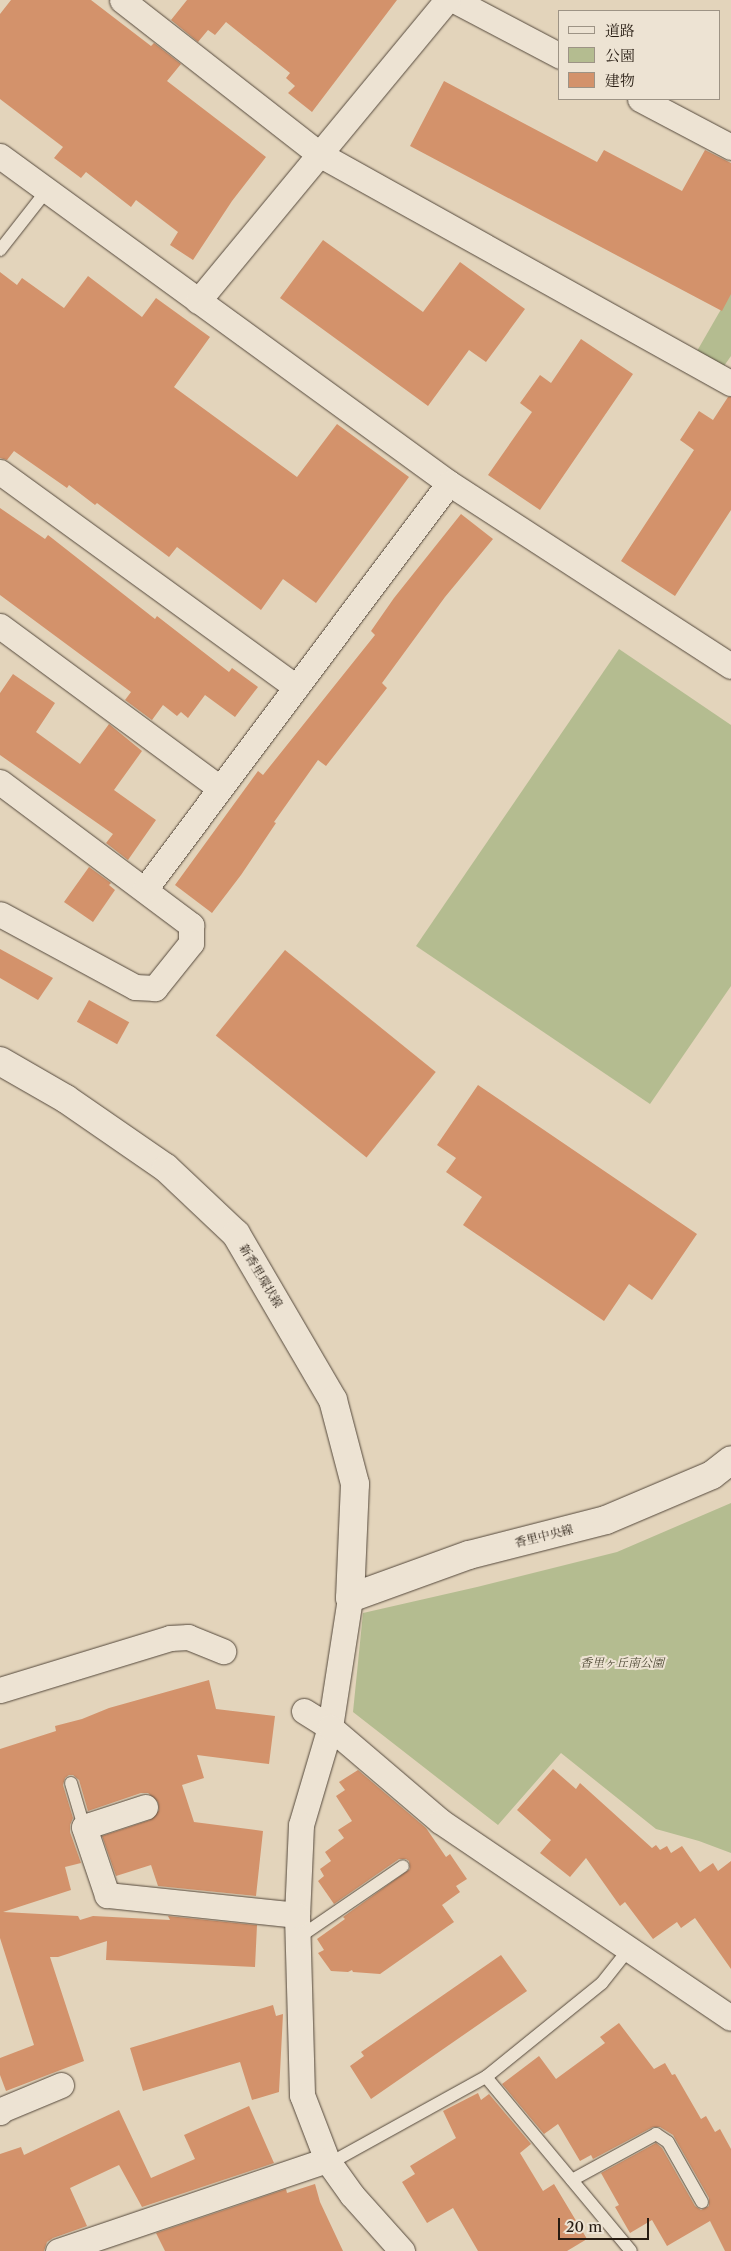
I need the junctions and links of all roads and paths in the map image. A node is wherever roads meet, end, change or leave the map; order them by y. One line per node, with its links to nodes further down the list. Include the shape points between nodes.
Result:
1 (122, 0): 7 (street)
2 (447, 0): 7 (street)
3 (454, 0): 4 (street)
4 (558, 55)
5 (642, 100): 6 (street)
6 (731, 147)
7 (319, 154): 11 (street); 12 (street)
8 (0, 156): 9 (street)
9 (46, 190): 10 (lane); 11 (street)
10 (0, 250)
11 (198, 302): 14 (street)
12 (731, 383)
13 (0, 472): 17 (street)
14 (449, 483): 16 (street); 17 (street)
15 (0, 626): 19 (street)
16 (731, 666)
17 (296, 687): 19 (street)
18 (0, 782): 20 (street)
19 (220, 788): 20 (street)
20 (145, 889): 21 (street, via 191,925 190,943 155,988 136,987)
21 (0, 914)
22 (0, 1060): 24 (street, 新香里環状線, via 66,1099 166,1168 236,1234 333,1400 355,1484)
23 (731, 1460): 24 (street, 香里中央線, via 712,1475 606,1520 469,1555)
24 (350, 1598): 28 (street)
25 (223, 1651): 26 (street, via 188,1637 170,1638)
26 (0, 1690)
27 (304, 1711): 28 (street)
28 (330, 1727): 33 (street, via 301,1825); 34 (street, via 440,1821)
29 (71, 1783): 31 (lane)
30 (145, 1806): 31 (street)
31 (84, 1826): 33 (street, via 107,1895)
32 (402, 1866): 33 (lane)
33 (298, 1926): 39 (street, via 302,2095)
34 (629, 1949): 35 (street); 36 (lane, via 602,1983)
35 (731, 2018)
36 (486, 2077): 39 (lane); 40 (lane)
37 (61, 2085): 38 (street)
38 (0, 2112)
39 (328, 2161): 42 (street); 43 (street, via 352,2195)
40 (572, 2180): 41 (lane, via 656,2134 668,2142); 44 (lane)
41 (702, 2202)
42 (66, 2250)
43 (402, 2251)
44 (631, 2251)

